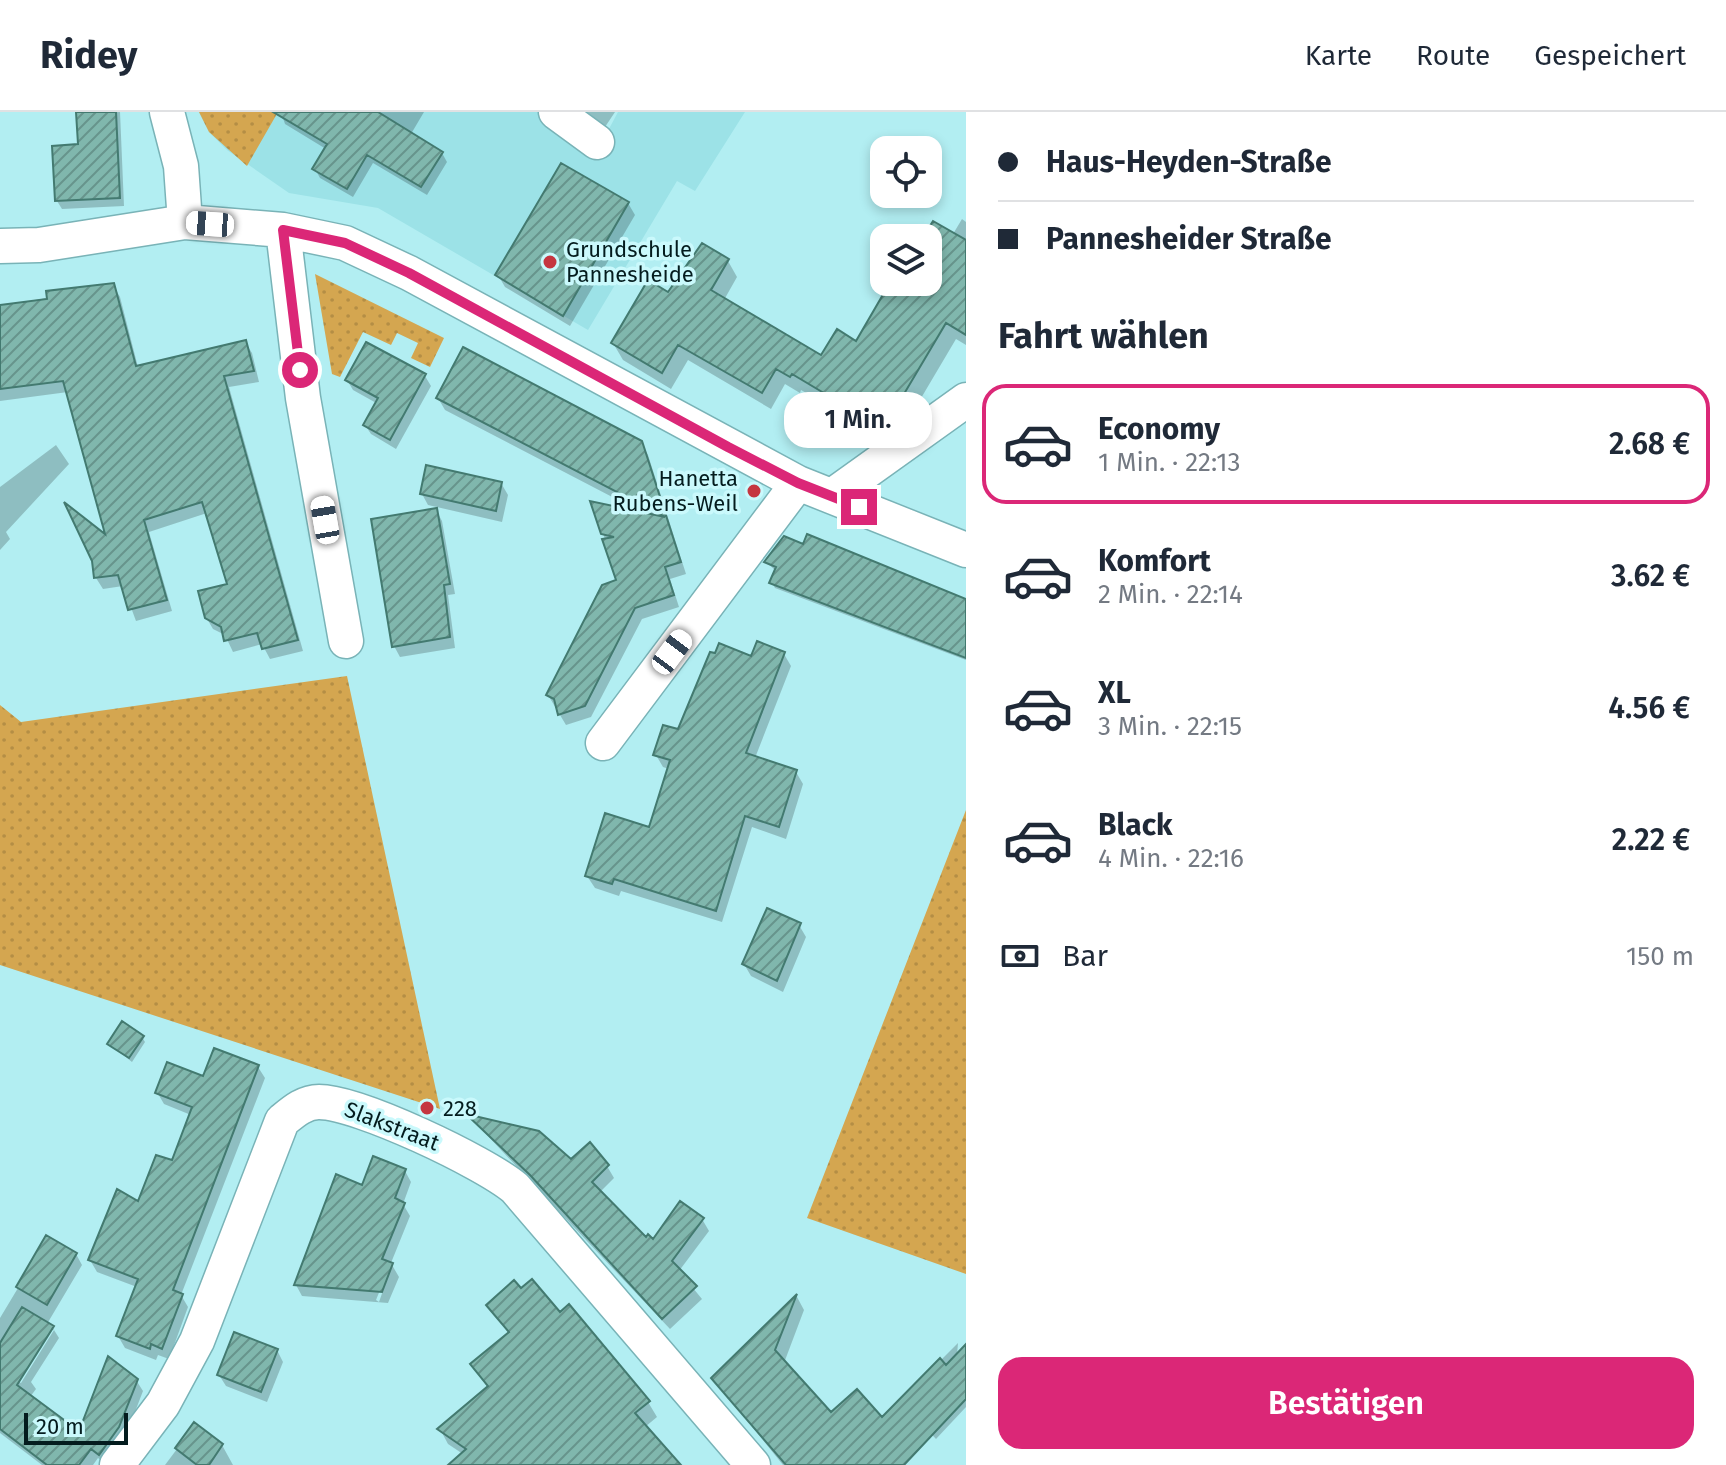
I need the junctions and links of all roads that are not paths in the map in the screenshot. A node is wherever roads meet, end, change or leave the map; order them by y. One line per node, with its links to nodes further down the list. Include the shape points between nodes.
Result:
1 (167, 112): 4 (street, via 181,166)
2 (556, 112): 3 (street)
3 (597, 142)
4 (185, 222): 5 (street); 6 (street, via 39,245)
5 (283, 230): 8 (street, via 345,243 409,273); 11 (street, via 303,398)
6 (0, 246)
7 (966, 400): 9 (street)
8 (798, 483): 9 (street); 12 (street)
9 (832, 496): 10 (street)
10 (966, 550)
11 (346, 641)
12 (603, 743)
13 (117, 1465): 14 (street, Slakstraat, via 163,1404 197,1341 282,1121 317,1102 340,1105 454,1150 515,1188)
14 (753, 1465)

